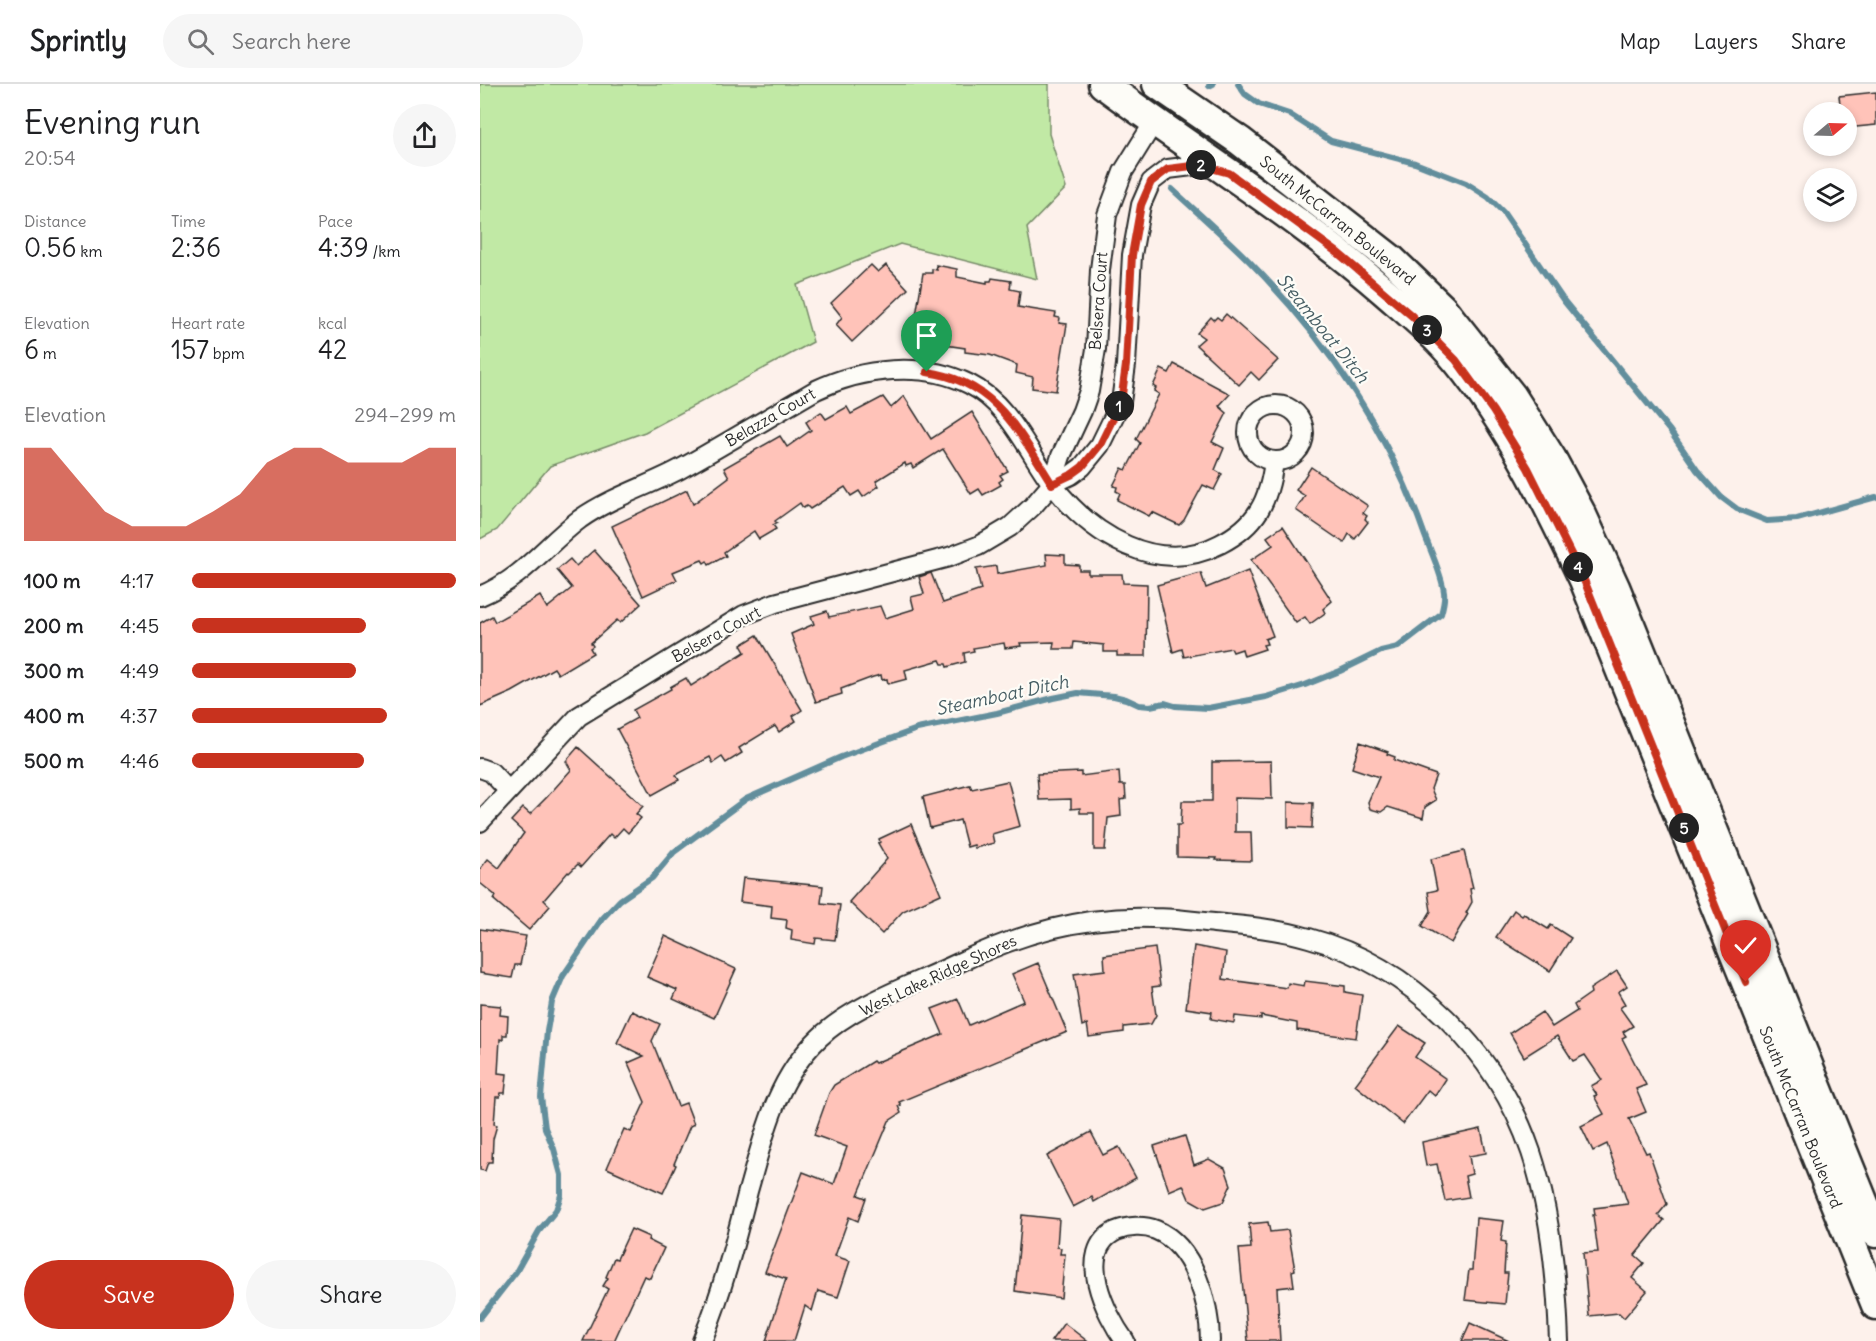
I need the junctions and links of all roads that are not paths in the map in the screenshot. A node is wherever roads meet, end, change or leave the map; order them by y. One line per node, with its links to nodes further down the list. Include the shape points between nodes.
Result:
1 (1103, 84): 3 (main road, South McCarran Boulevard)
2 (1157, 84): 4 (main road, South McCarran Boulevard)
3 (1154, 122): 4 (main road, via 1203,128); 5 (main road, South McCarran Boulevard); 7 (street, Belsera Court, via 1123,172 1111,200 1103,236 1096,349 1089,391)
4 (1240, 141): 12 (main road, South McCarran Boulevard, via 1390,259 1443,309 1512,396 1552,459 1615,587)
5 (1229, 173): 7 (street, Belsera Court, via 1200,165 1168,169 1151,182 1141,205 1132,255 1121,402 1100,445 1077,471); 13 (main road, South McCarran Boulevard, via 1338,253 1412,316 1456,360 1528,468 1584,580)
6 (1274, 461): 7 (street, Belazza Court, via 1267,498 1257,514 1239,534 1194,553 1150,555 1130,548 1080,515)
7 (1052, 484): 8 (street, Belazza Court, via 1004,412 986,394 948,375 908,369 871,372 834,381 681,469 599,508 581,519 528,567); 10 (street, Belsera Court, via 1010,527 978,546 744,615 579,716)
8 (480, 596)
9 (480, 768): 10 (street, via 491,772)
10 (508, 790): 11 (street, Belsera Court)
11 (480, 822)
12 (1876, 1233)
13 (1876, 1305)
14 (702, 1341): 17 (street, West Lake Ridge Shores, via 728,1266 770,1113 781,1088 818,1039 868,1005 995,945 1070,924 1154,918 1269,928 1312,938 1383,970 1444,1016 1497,1081 1531,1152 1547,1216)
15 (1125, 1341): 16 (street, via 1100,1294 1095,1268 1102,1243 1111,1234 1137,1227 1168,1237 1182,1252 1206,1299)
16 (1210, 1341)
17 (1559, 1341)

